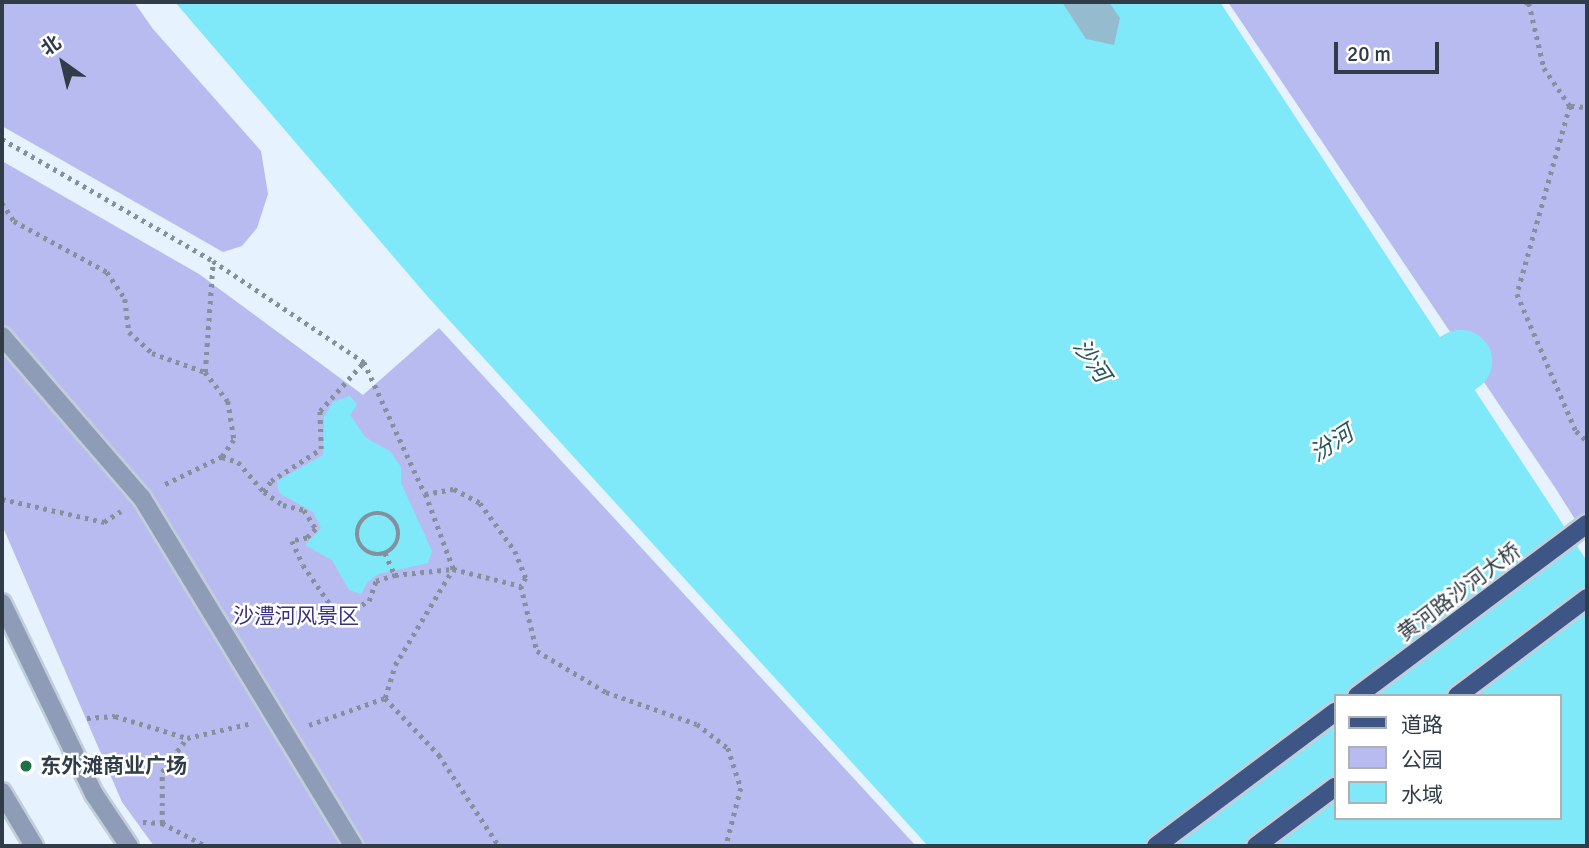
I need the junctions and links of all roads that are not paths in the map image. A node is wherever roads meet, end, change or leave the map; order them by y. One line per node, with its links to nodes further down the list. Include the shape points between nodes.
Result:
1 (2, 336): 12 (street, via 142,498)
2 (1587, 524): 5 (main road, 黄河路沙河大桥)
3 (1587, 598): 6 (main road)
4 (2, 603): 11 (street, via 58,721)
5 (1360, 694)
6 (1460, 694)
7 (1334, 713): 13 (main road)
8 (1334, 788): 14 (main road)
9 (2, 792): 10 (street)
10 (34, 846)
11 (129, 846)
12 (354, 846)
13 (1156, 846)
14 (1256, 846)

